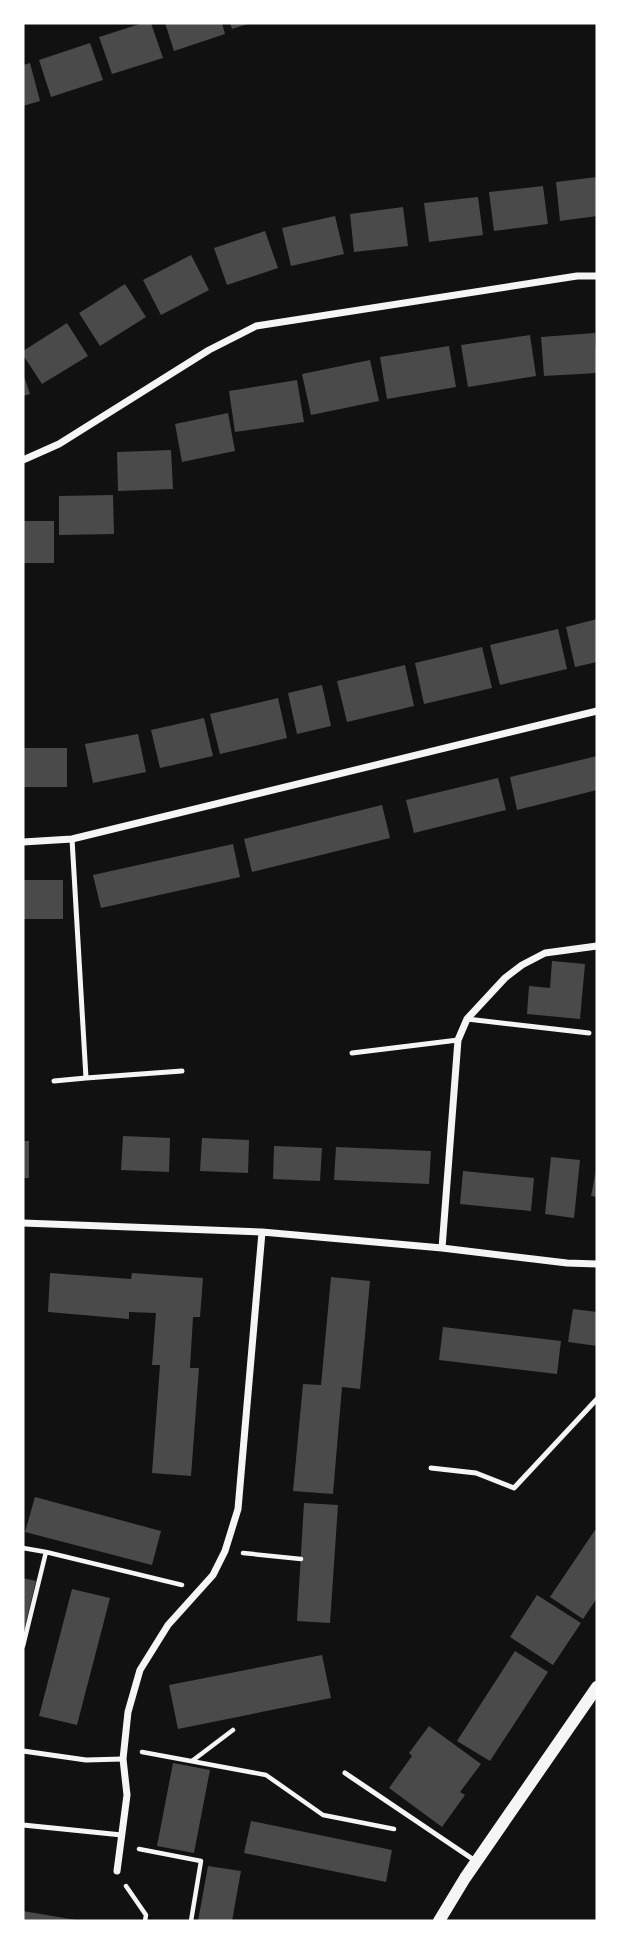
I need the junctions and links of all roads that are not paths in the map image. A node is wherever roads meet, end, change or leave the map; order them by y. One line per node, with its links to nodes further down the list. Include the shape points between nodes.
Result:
1 (597, 276): 2 (street, via 256,326 59,444)
2 (23, 460)
3 (597, 711): 4 (street)
4 (72, 839): 5 (street); 12 (lane)
5 (23, 842)
6 (597, 946): 7 (street, via 545,953 522,965)
7 (467, 1019): 8 (lane); 9 (street)
8 (589, 1033)
9 (458, 1040): 10 (lane); 16 (street)
10 (352, 1053)
11 (182, 1071): 12 (lane)
12 (86, 1078): 13 (lane)
13 (54, 1081)
14 (23, 1223): 15 (street)
15 (262, 1232): 16 (street); 22 (street, via 238,1509 213,1575 168,1625 140,1670 128,1712)
16 (442, 1248): 17 (street)
17 (597, 1264)
18 (597, 1399): 19 (lane, via 514,1488 476,1473)
19 (431, 1468)
20 (597, 1687): 26 (street)
21 (23, 1751): 22 (lane, via 86,1760)
22 (123, 1759): 25 (street, via 127,1795)
23 (345, 1773): 26 (lane)
24 (23, 1825): 25 (lane)
25 (122, 1835): 27 (street)
26 (477, 1862): 28 (street)
27 (117, 1871)
28 (439, 1921)

